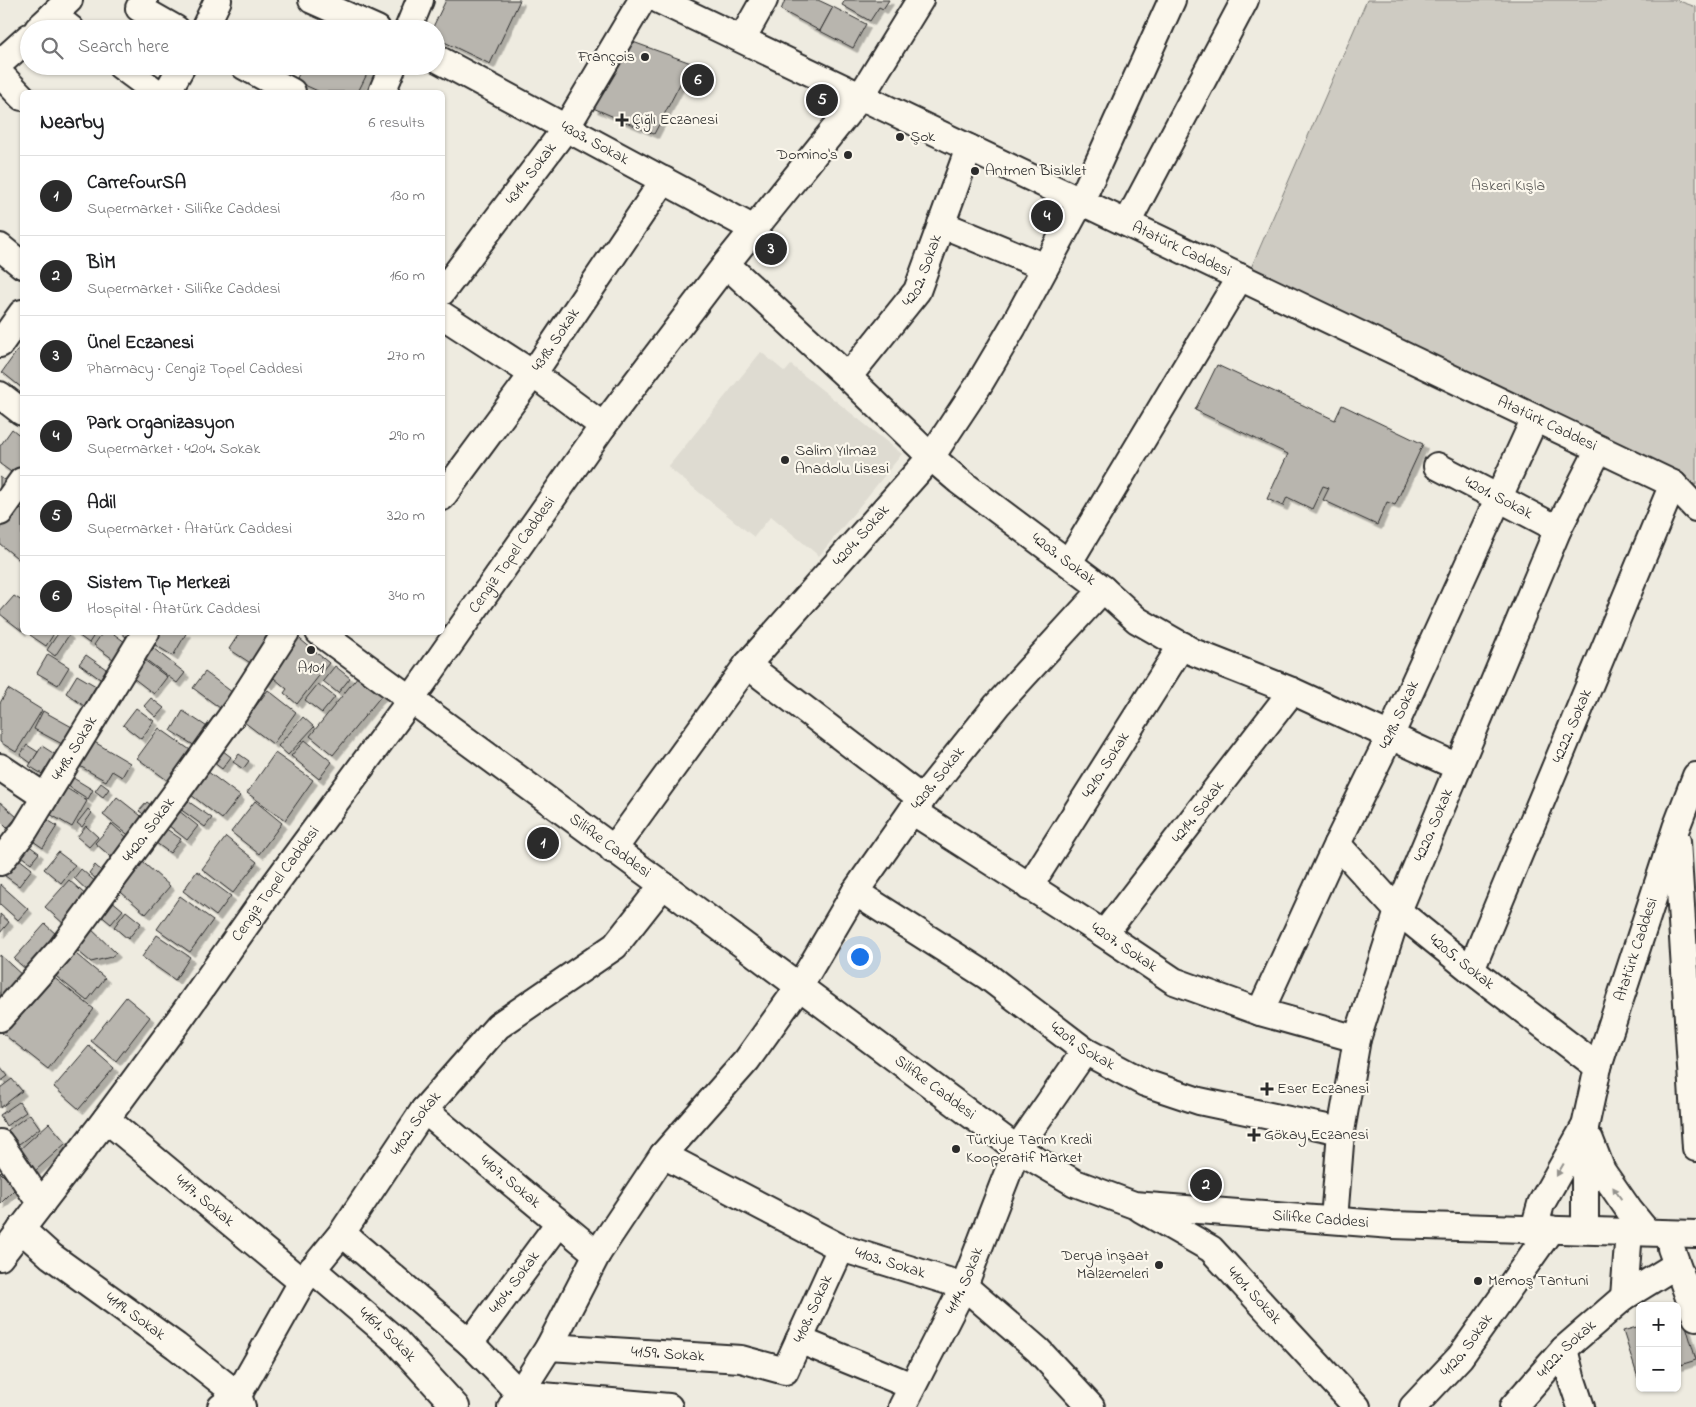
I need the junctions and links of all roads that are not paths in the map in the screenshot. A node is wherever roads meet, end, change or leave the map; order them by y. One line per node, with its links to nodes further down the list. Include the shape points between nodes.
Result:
1 (144, 0): 11 (street, via 139,8)
2 (218, 0): 12 (street)
3 (312, 0): 13 (street)
4 (420, 0): 14 (street)
5 (642, 0): 30 (street, 4314. Sokak)
6 (660, 0): 15 (street, Atatürk Caddesi)
7 (764, 0): 15 (street)
8 (920, 0): 29 (street, Cengiz Topel Caddesi)
9 (1172, 0): 33 (street, 4204. Sokak)
10 (1245, 0): 34 (street)
11 (160, 20)
12 (208, 20)
13 (357, 20)
14 (412, 20)
15 (742, 39): 29 (street, Atatürk Caddesi)
16 (20, 45): 17 (street)
17 (0, 63)
18 (445, 63): 30 (street, 4303. Sokak)
19 (0, 74): 28 (street)
20 (133, 75): 24 (street)
21 (177, 75): 25 (street)
22 (261, 75): 26 (street)
23 (389, 75): 27 (street)
24 (153, 90)
25 (168, 90)
26 (288, 90)
27 (383, 90)
28 (20, 96)
29 (862, 96): 31 (street, Atatürk Caddesi); 36 (street, Cengiz Topel Caddesi)
30 (566, 128): 32 (street, 4303. Sokak); 42 (street, 4314. Sokak)
31 (969, 148): 33 (street, Atatürk Caddesi); 35 (street, 4202. Sokak)
32 (664, 180): 36 (street, 4303. Sokak); 46 (street, 4318. Sokak)
33 (1081, 201): 34 (street, Atatürk Caddesi); 40 (street, 4204. Sokak)
34 (1127, 223): 41 (street, Atatürk Caddesi)
35 (941, 224): 40 (street); 47 (street, 4202. Sokak, via 917,291)
36 (754, 229): 39 (street, Cengiz Topel Caddesi)
37 (0, 247): 38 (street)
38 (20, 263)
39 (726, 264): 47 (street, 4203. Sokak); 51 (street, Cengiz Topel Caddesi)
40 (1046, 267): 53 (street, 4204. Sokak, via 978,386)
41 (1240, 277): 50 (street, Atatürk Caddesi); 62 (street)
42 (445, 288)
43 (20, 317): 45 (street)
44 (445, 317): 46 (street)
45 (0, 344)
46 (532, 374): 51 (street); 57 (street, 4318. Sokak)
47 (848, 377): 53 (street, 4203. Sokak)
48 (0, 395): 49 (street)
49 (20, 410)
50 (1535, 418): 52 (street, Atatürk Caddesi); 58 (street, 4218. Sokak)
51 (603, 426): 70 (street, Cengiz Topel Caddesi)
52 (1599, 449): 56 (street, Atatürk Caddesi); 61 (street, 4220. Sokak)
53 (931, 457): 62 (street, 4203. Sokak); 68 (street, 4204. Sokak)
54 (1437, 466): 58 (street, 4201. Sokak)
55 (20, 484): 60 (street)
56 (1673, 484): 59 (street, Atatürk Caddesi); 86 (street, 4222. Sokak)
57 (445, 493)
58 (1498, 498): 61 (street, 4201. Sokak); 71 (street, 4218. Sokak)
59 (1696, 508)
60 (0, 512)
61 (1558, 529): 73 (street, 4220. Sokak)
62 (1069, 562): 63 (street, 4203. Sokak)
63 (1104, 588): 67 (street, 4203. Sokak, via 1137,620); 76 (street, 4208. Sokak, via 997,706)
64 (144, 635): 75 (street, 4418. Sokak)
65 (284, 635): 89 (street, 4420. Sokak, via 238,707 160,816 61,949)
66 (329, 635): 70 (street, Silifke Caddesi)
67 (1182, 645): 69 (street, 4203. Sokak); 82 (street, 4210. Sokak)
68 (747, 665): 76 (street, 4207. Sokak); 79 (street, 4204. Sokak)
69 (1292, 691): 71 (street, 4203. Sokak); 85 (street, 4214. Sokak)
70 (410, 700): 79 (street, Silifke Caddesi); 94 (street, Cengiz Topel Caddesi)
71 (1390, 736): 73 (street, 4203. Sokak); 78 (street, 4218. Sokak)
72 (0, 767): 75 (street)
73 (1458, 767): 84 (street, 4220. Sokak)
74 (1696, 776): 77 (street, Atatürk Caddesi)
75 (45, 797): 80 (street, 4418. Sokak)
76 (917, 805): 82 (street, 4207. Sokak); 83 (street, 4208. Sokak)
77 (1676, 828): 92 (street, Atatürk Caddesi); 98 (street)
78 (1337, 844): 84 (street, 4205. Sokak); 88 (street, 4218. Sokak)
79 (614, 850): 81 (street, Silifke Caddesi)
80 (0, 862)
81 (663, 885): 87 (street, Silifke Caddesi); 93 (street, 4102. Sokak, via 615,946 498,1026)
82 (1029, 887): 85 (street, 4207. Sokak)
83 (855, 892): 87 (street, 4208. Sokak); 91 (street, 4209. Sokak, via 987,976)
84 (1398, 911): 86 (street, 4205. Sokak); 90 (street, 4220. Sokak)
85 (1104, 934): 88 (street, 4207. Sokak, via 1174,981)
86 (1471, 970): 92 (street, 4205. Sokak)
87 (799, 987): 99 (street, Silifke Caddesi); 100 (street, 4208. Sokak, via 747,1060)
88 (1260, 1012): 90 (street, 4207. Sokak)
89 (0, 1018)
90 (1357, 1039): 96 (street, 4220. Sokak)
91 (1085, 1051): 96 (street, 4209. Sokak, via 1145,1083 1200,1101); 99 (street, 4114. Sokak)
92 (1598, 1067): 95 (street, Atatürk Caddesi)
93 (424, 1110): 104 (street, 4107. Sokak); 109 (street, 4102. Sokak)
94 (106, 1119): 101 (street, Cengiz Topel Caddesi); 114 (street, 4117. Sokak)
95 (1585, 1127): 106 (street, Atatürk Caddesi, one-way to 106, via 1541,1204); 107 (street, Atatürk Caddesi); 108 (street, one-way to 95, via 1629,1210 1602,1172)
96 (1341, 1131): 103 (street, 4220. Sokak)
97 (0, 1143): 101 (street)
98 (1696, 1148)
99 (1017, 1149): 102 (street, Silifke Caddesi, via 1075,1183); 115 (street, 4114. Sokak)
100 (664, 1155): 110 (street, 4103. Sokak); 111 (street, 4208. Sokak)
101 (40, 1204): 105 (street, Cengiz Topel Caddesi)
102 (1134, 1205): 103 (street, Silifke Caddesi); 129 (street, 4101. Sokak, via 1211,1249)
103 (1334, 1220): 106 (street, Silifke Caddesi)
104 (559, 1223): 111 (street, 4107. Sokak); 119 (street, 4104. Sokak)
105 (21, 1229): 112 (street, Cengiz Topel Caddesi); 126 (street, 4119. Sokak, via 51,1256 176,1346)
106 (1542, 1229): 107 (street, Silifke Caddesi); 130 (street, 4120. Sokak, via 1460,1357)
107 (1585, 1230): 108 (street, Silifke Caddesi)
108 (1665, 1232): 113 (street); 116 (street)
109 (342, 1233): 114 (street, 4102. Sokak); 119 (street)
110 (842, 1248): 115 (street, 4103. Sokak); 118 (street, 4108. Sokak)
111 (597, 1254): 120 (street, 4208. Sokak)
112 (0, 1257)
113 (1676, 1265): 116 (street, 4122. Sokak); 117 (street)
114 (307, 1275): 126 (street, 4102. Sokak); 127 (street, 4161. Sokak, via 394,1339)
115 (964, 1286): 123 (street, 4114. Sokak); 125 (street, 4103. Sokak, via 1038,1350)
116 (1624, 1297): 121 (street, 4122. Sokak)
117 (1696, 1316)
118 (799, 1340): 122 (street, 4108. Sokak); 123 (street)
119 (470, 1343): 124 (street)
120 (549, 1347): 122 (street, 4159. Sokak, via 740,1359); 124 (street, 4208. Sokak)
121 (1564, 1349): 131 (street, 4122. Sokak); 132 (street)
122 (785, 1371)
123 (907, 1397)
124 (515, 1400): 128 (street)
125 (1076, 1402)
126 (234, 1403)
127 (456, 1407)
128 (669, 1407)
129 (1357, 1407)
130 (1413, 1407)
131 (1513, 1407)
132 (1581, 1407)

